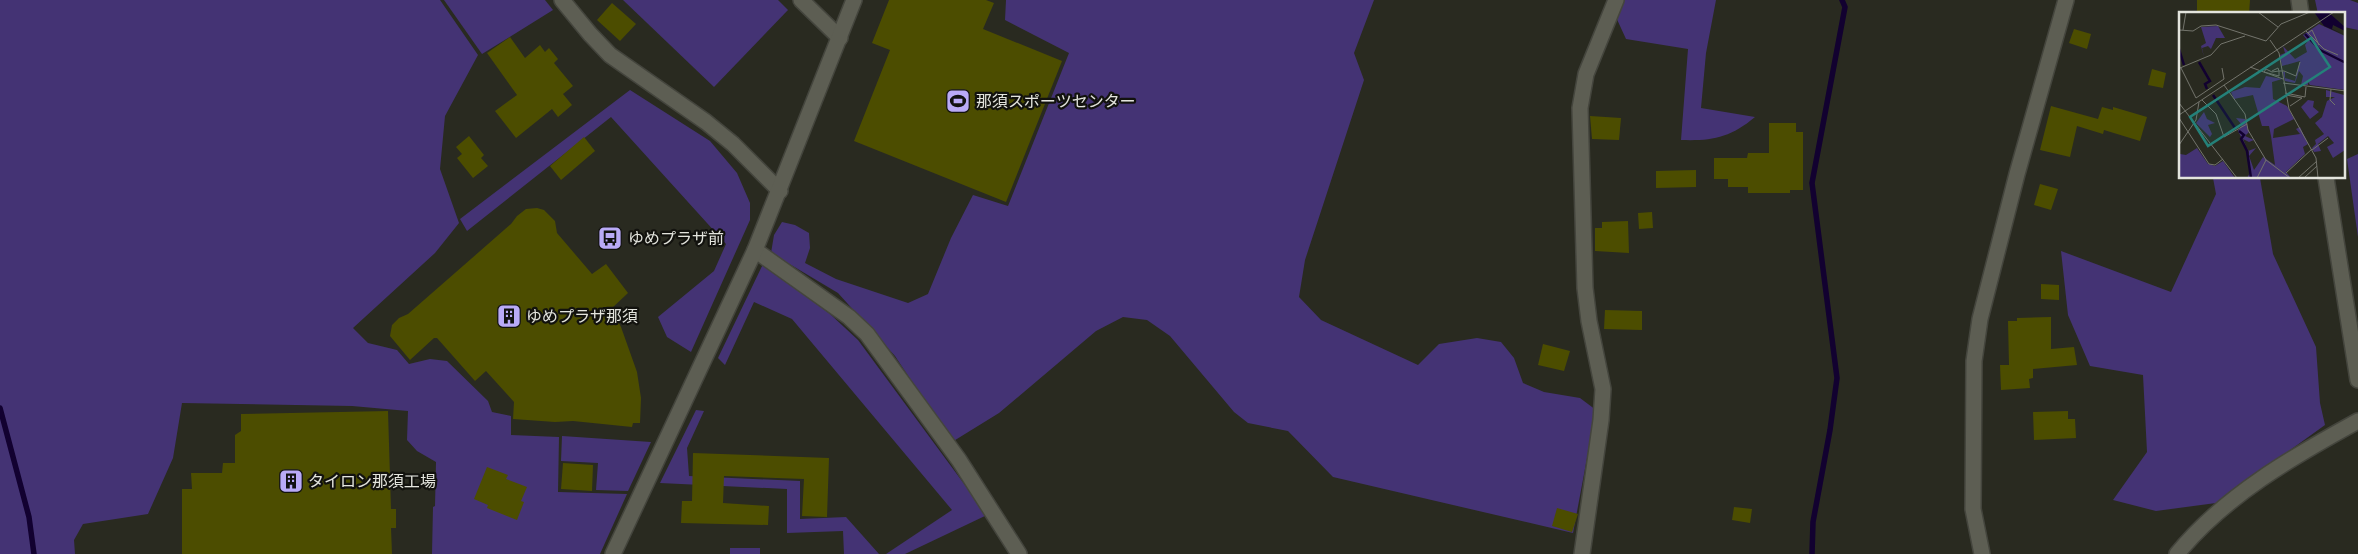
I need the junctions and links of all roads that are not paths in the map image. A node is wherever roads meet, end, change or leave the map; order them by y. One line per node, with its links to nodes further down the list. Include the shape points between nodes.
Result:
1 (562, 0): 8 (street, via 610,55 706,122 733,144)
2 (801, 0): 6 (street)
3 (854, 0): 6 (street)
4 (1616, 0): 14 (street, via 1586,74 1580,108 1585,288 1603,389)
5 (2066, 0): 15 (street, via 1980,319 1974,361 1972,510)
6 (840, 38): 8 (street)
7 (2326, 179): 10 (street)
8 (780, 192): 9 (street)
9 (755, 250): 12 (street); 13 (street, via 849,317 867,334 959,460)
10 (2358, 380)
11 (2358, 421): 16 (street, via 2301,452 2239,496 2210,519)
12 (613, 554)
13 (1019, 554)
14 (1582, 554)
15 (1982, 554)
16 (2177, 554)

